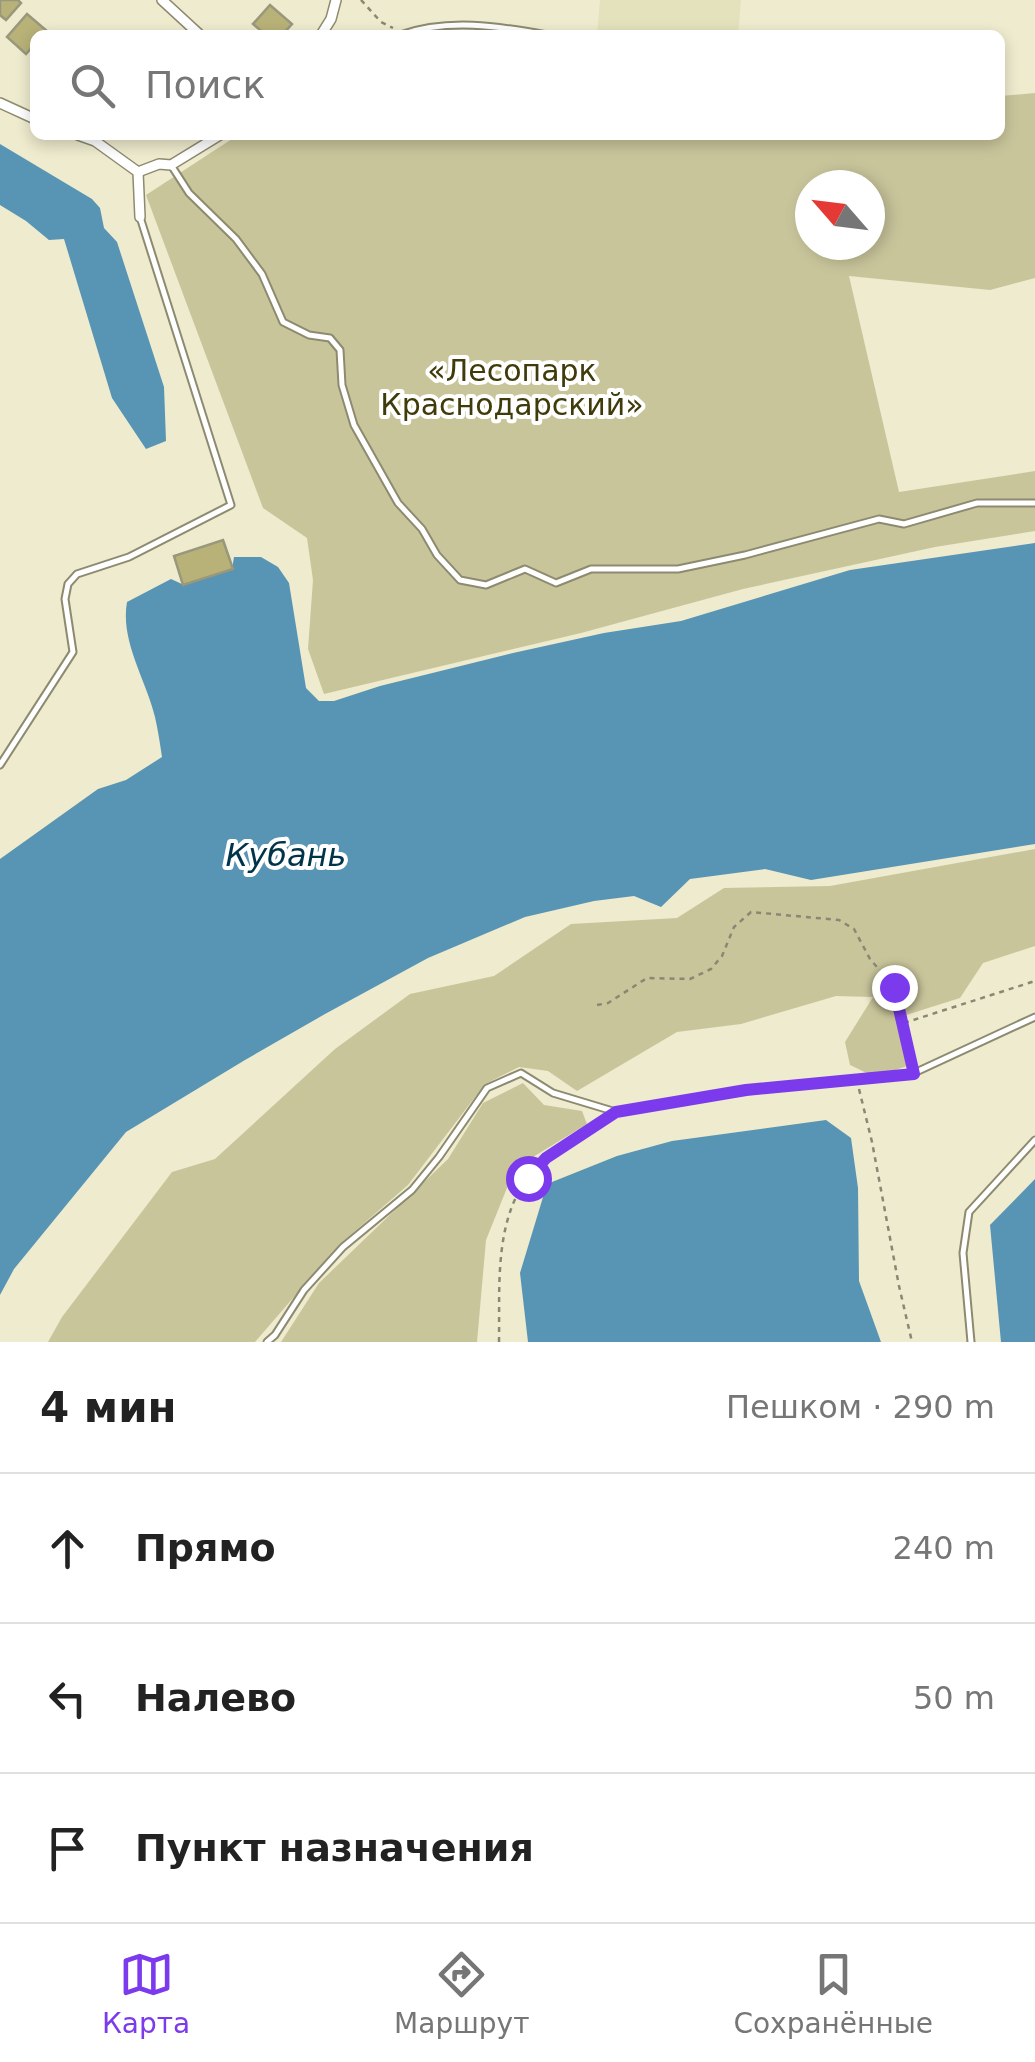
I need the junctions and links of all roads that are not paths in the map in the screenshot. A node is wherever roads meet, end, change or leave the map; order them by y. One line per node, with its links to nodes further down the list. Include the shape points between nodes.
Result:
1 (162, 0): 3 (street)
2 (336, 0): 4 (street)
3 (195, 30)
4 (324, 30)
5 (422, 30): 6 (lane, via 452,24)
6 (519, 30)
7 (0, 103): 8 (street)
8 (30, 117)
9 (92, 140): 12 (street)
10 (212, 140): 11 (street)
11 (171, 164): 12 (street); 14 (lane, via 262,274 283,322 330,338 340,350 354,425 398,503 460,580 486,585 525,569 556,583 591,568 678,569 878,519 904,524 977,503)
12 (138, 172): 13 (street)
13 (140, 217): 15 (lane, via 231,505 68,584 64,598 73,652)
14 (1035, 503)
15 (0, 765)
16 (1035, 1017): 18 (lane, via 914,1074 746,1090 616,1112 553,1094 521,1073 487,1088 412,1190 343,1247)
17 (1035, 1140): 19 (lane, via 970,1212 963,1254)
18 (267, 1342)
19 (971, 1342)

